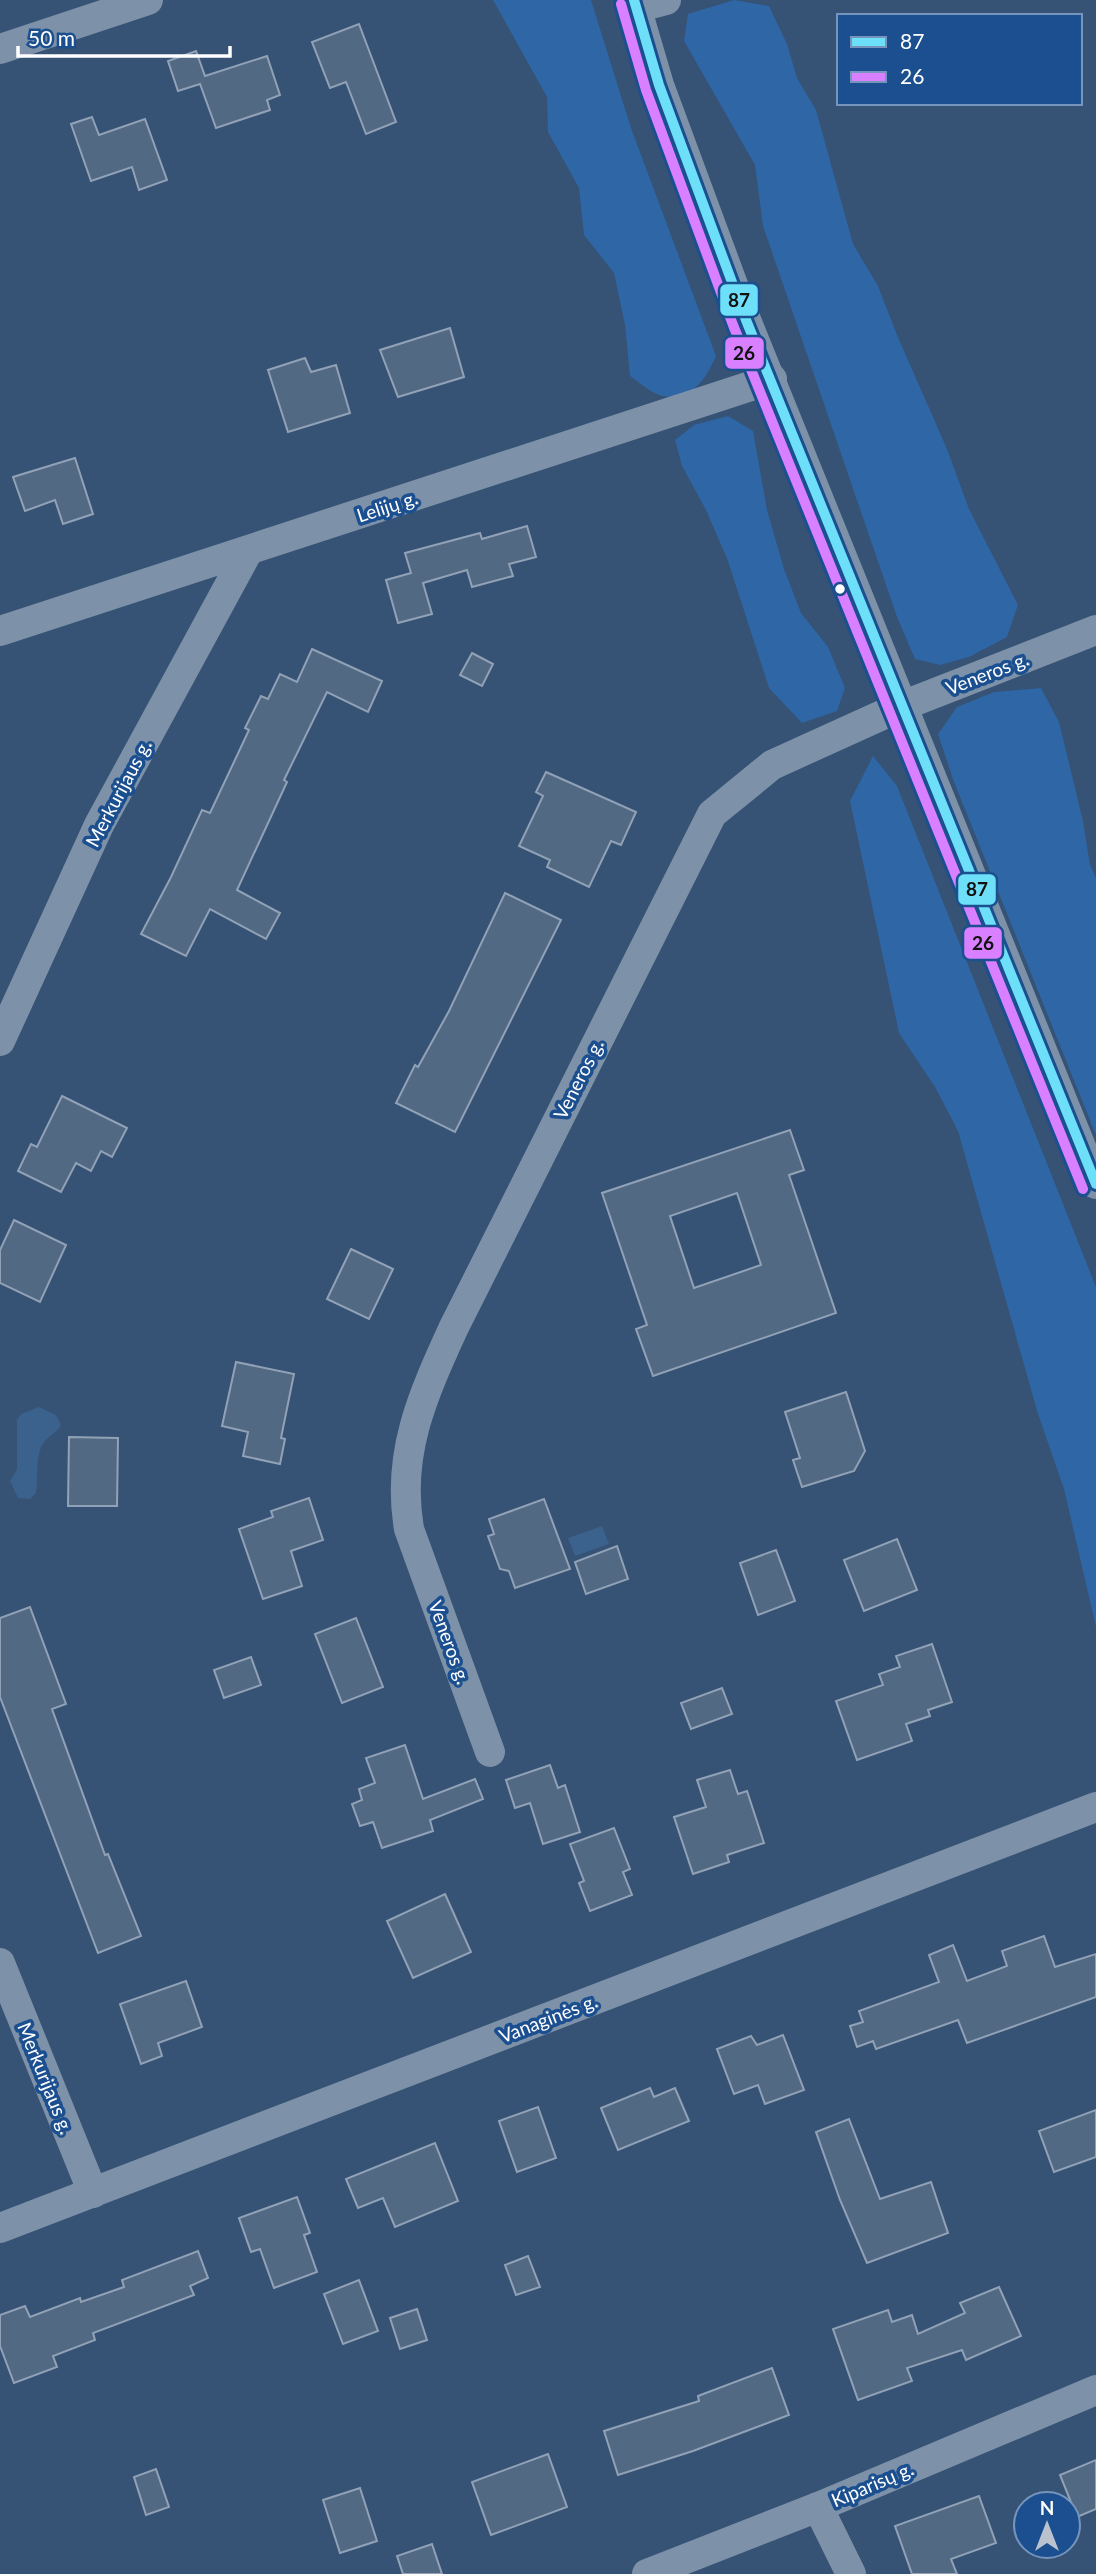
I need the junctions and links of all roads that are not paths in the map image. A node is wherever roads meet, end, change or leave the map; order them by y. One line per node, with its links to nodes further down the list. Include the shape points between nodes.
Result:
1 (148, 0): 4 (street)
2 (666, 0): 3 (street)
3 (635, 4): 5 (street, via 694,181)
4 (0, 49)
5 (772, 379): 6 (street, Lelijų g.); 9 (street)
6 (248, 551): 7 (street, Lelijų g.); 10 (street, Merkurijaus g., via 99,825)
7 (0, 631)
8 (1096, 631): 9 (street, Veneros g.)
9 (902, 706): 11 (street); 12 (street, Veneros g., via 772,765 712,814 431,1377 409,1446 404,1503 409,1529)
10 (0, 1041)
11 (1096, 1184)
12 (489, 1752)
13 (1096, 1807): 15 (street, Vanaginės g.)
14 (0, 1963): 15 (street, Merkurijaus g.)
15 (93, 2193): 16 (street, Vanaginės g.)
16 (0, 2228)
17 (1096, 2390): 18 (street, Kiparisų g.)
18 (818, 2507): 19 (street, Kiparisų g.); 20 (street)
19 (647, 2574)
20 (851, 2574)

